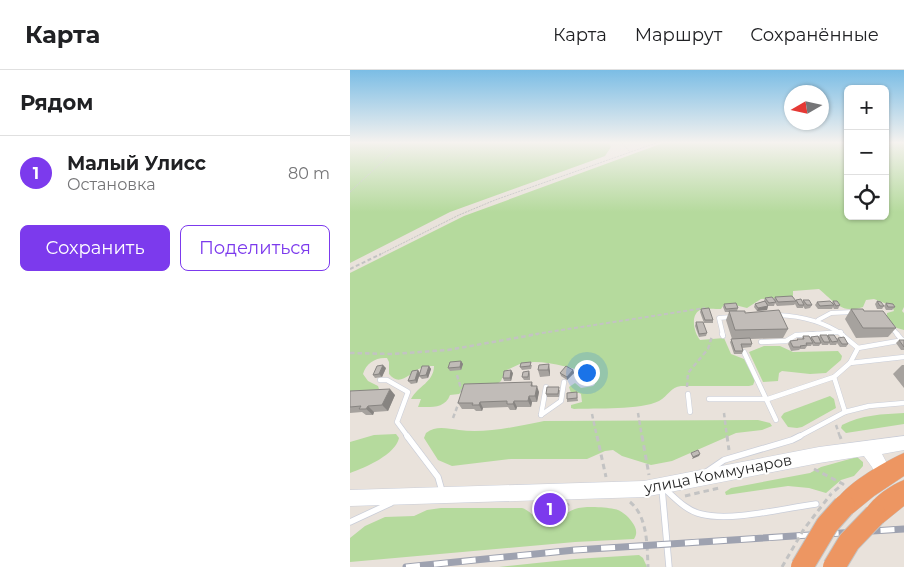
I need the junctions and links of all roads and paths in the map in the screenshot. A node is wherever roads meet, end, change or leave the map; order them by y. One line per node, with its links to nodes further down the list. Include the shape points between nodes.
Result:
1 (377, 166): 3 (path)
2 (590, 166): 4 (path, via 458,215)
3 (350, 192)
4 (350, 269)
5 (858, 312): 9 (lane, via 831,313)
6 (771, 316): 9 (lane)
7 (722, 317): 8 (lane); 13 (lane, via 719,321); 18 (path, via 708,309 692,309 448,350)
8 (735, 317)
9 (818, 320): 11 (lane)
10 (885, 321): 14 (lane)
11 (840, 332): 15 (lane, via 796,335 786,341); 16 (lane)
12 (712, 336): 26 (path, via 708,349 688,373)
13 (723, 336)
14 (903, 340): 16 (lane)
15 (761, 342)
16 (858, 348): 20 (lane)
17 (744, 352): 28 (lane)
18 (350, 353)
19 (904, 356): 20 (lane)
20 (850, 363): 22 (lane)
21 (457, 375): 36 (path, via 462,391)
22 (834, 377): 28 (lane); 31 (lane)
23 (380, 380): 49 (lane, via 387,380 408,392 397,422 438,477)
24 (564, 382): 25 (lane, via 561,401 541,415)
25 (546, 387)
26 (688, 394): 30 (lane)
27 (709, 399): 28 (lane)
28 (768, 399): 37 (lane)
29 (904, 403): 31 (lane)
30 (690, 412)
31 (845, 412): 35 (lane)
32 (638, 413): 46 (path)
33 (724, 413): 41 (path)
34 (592, 414): 45 (path)
35 (833, 417): 40 (path); 41 (lane, via 792,440)
36 (453, 418)
37 (776, 420)
38 (904, 443): 39 (main road, улица Коммунаров)
39 (867, 448): 40 (main road, улица Коммунаров); 43 (main road, via 878,461)
40 (844, 451): 44 (main road, улица Коммунаров)
41 (730, 458): 44 (lane, via 713,466)
42 (809, 469): 53 (path, via 843,484)
43 (895, 469): 53 (highway, via 866,488)
44 (703, 479): 46 (main road, улица Коммунаров)
45 (608, 482)
46 (656, 484): 49 (main road, улица Коммунаров, via 570,492); 52 (lane); 58 (lane)
47 (723, 487): 52 (path)
48 (904, 490): 61 (highway, bridge, via 849,542)
49 (443, 496): 50 (main road, улица Коммунаров)
50 (400, 497): 51 (main road, улица Коммунаров); 56 (lane)
51 (350, 498)
52 (675, 498): 55 (lane, via 701,514 722,515)
53 (838, 500): 59 (path, bridge, via 814,512); 60 (highway, bridge)
54 (626, 501): 57 (path, via 637,507 640,515)
55 (816, 504)
56 (350, 522)
57 (648, 567)
58 (669, 567)
59 (782, 567)
60 (802, 567)
61 (834, 567)

